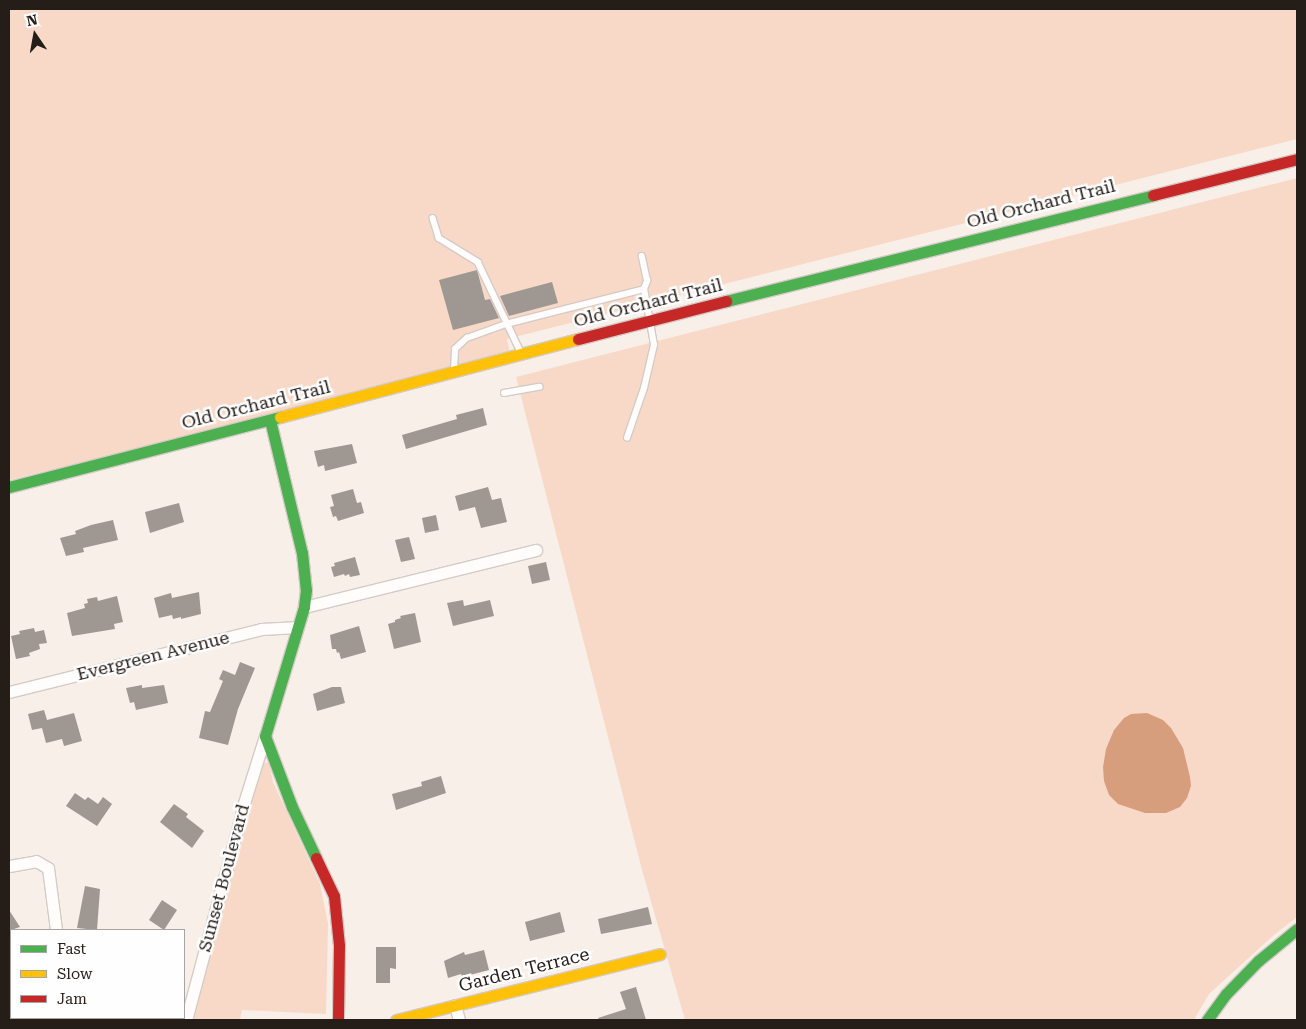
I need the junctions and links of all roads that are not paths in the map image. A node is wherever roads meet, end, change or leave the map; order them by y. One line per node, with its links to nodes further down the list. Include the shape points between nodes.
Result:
1 (1297, 158): 5 (street, Old Orchard Trail)
2 (433, 218): 6 (lane, via 439,238 478,262)
3 (642, 257): 4 (lane, via 647,281)
4 (644, 289): 5 (lane); 6 (lane)
5 (650, 320): 7 (street, Old Orchard Trail); 12 (lane, via 654,345)
6 (506, 324): 7 (lane); 8 (lane, via 467,338 455,349)
7 (522, 354): 8 (street, Old Orchard Trail)
8 (454, 372): 11 (street, Old Orchard Trail)
9 (539, 387): 10 (lane)
10 (504, 393)
11 (270, 420): 13 (street, Old Orchard Trail); 15 (street, via 302,553 306,575)
12 (627, 438)
13 (9, 487)
14 (536, 550): 15 (street)
15 (304, 607): 16 (street)
16 (298, 626): 17 (street, Evergreen Avenue, via 261,629); 18 (street)
17 (9, 692)
18 (265, 736): 24 (street, Sunset Boulevard); 25 (street, via 292,807 334,896 339,946)
19 (9, 866): 20 (street, via 36,861 44,864 50,874)
20 (56, 929)
21 (1297, 929): 28 (street, via 1252,967)
22 (660, 954): 23 (street, Garden Terrace)
23 (455, 1005): 26 (street, Garden Terrace); 27 (street)
24 (186, 1020)
25 (338, 1020)
26 (396, 1020)
27 (459, 1020)
28 (1207, 1020)

